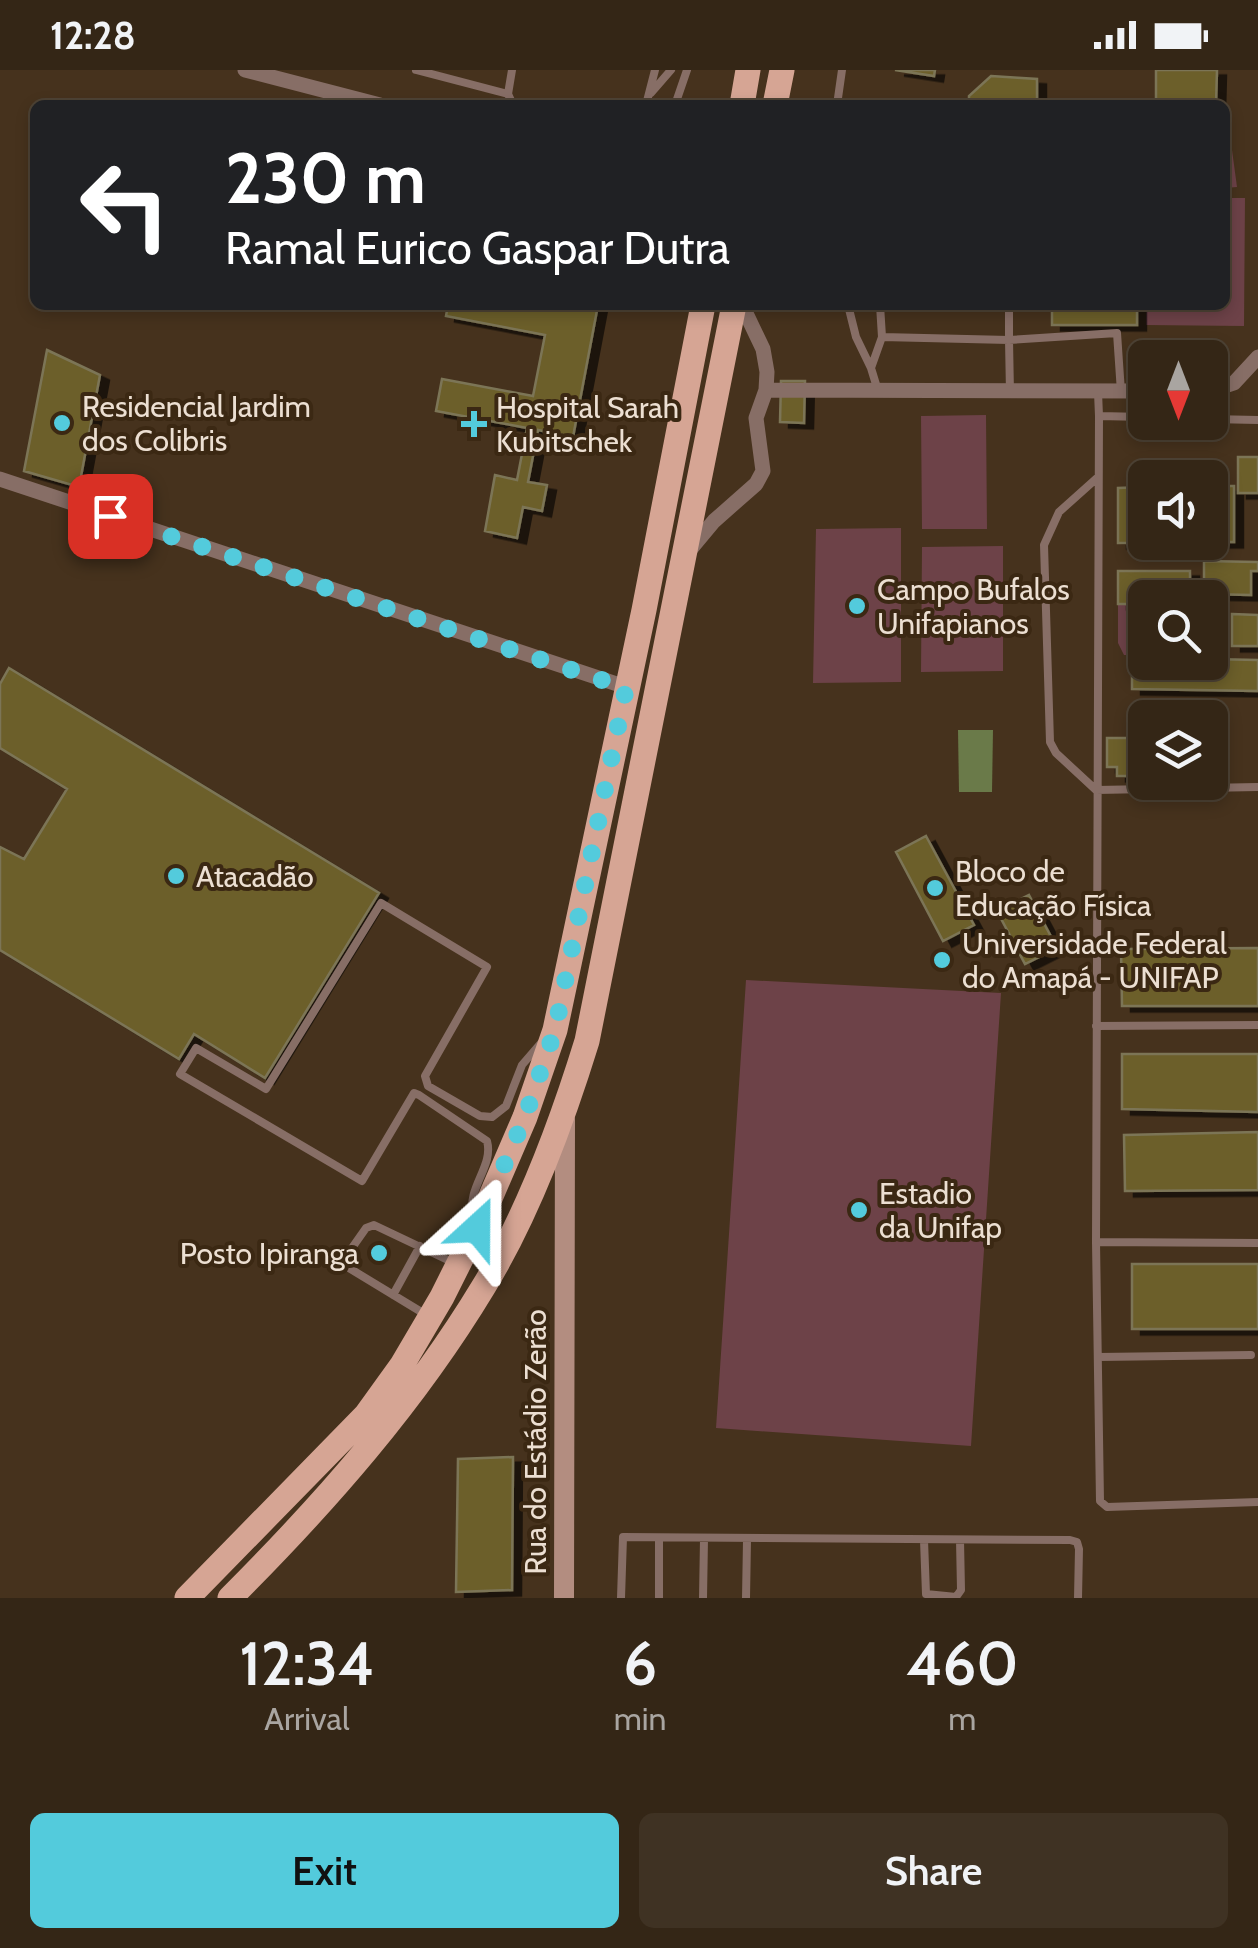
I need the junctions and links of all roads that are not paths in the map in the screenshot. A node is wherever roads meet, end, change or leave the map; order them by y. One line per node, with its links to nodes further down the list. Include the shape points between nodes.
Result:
1 (245, 70): 11 (street)
2 (416, 70): 10 (lane)
3 (512, 70): 10 (lane)
4 (655, 70): 13 (lane)
5 (671, 70): 13 (lane)
6 (687, 70): 14 (lane)
7 (748, 70): 15 (main road)
8 (782, 70): 16 (main road)
9 (842, 70): 17 (lane)
10 (508, 94): 12 (lane)
11 (361, 100)
12 (510, 100)
13 (647, 100)
14 (678, 100)
15 (743, 100)
16 (776, 100)
17 (838, 100)
18 (702, 310): 42 (main road)
19 (733, 310): 41 (main road)
20 (744, 310): 29 (street, via 763,349)
21 (849, 310): 27 (lane)
22 (880, 310): 24 (lane)
23 (1009, 310): 25 (lane)
24 (882, 337): 25 (lane); 27 (lane)
25 (1010, 340): 32 (lane, via 1117,333); 34 (lane)
26 (1258, 357): 28 (street)
27 (871, 368): 30 (lane)
28 (1228, 385)
29 (766, 390): 30 (street); 41 (street, via 756,418 764,471)
30 (879, 392): 34 (street)
31 (1098, 392): 32 (street); 34 (street); 35 (lane)
32 (1120, 392): 33 (street)
33 (1128, 392)
34 (1010, 393)
35 (1098, 416): 36 (lane); 39 (lane)
36 (1128, 417)
37 (1228, 419): 38 (lane)
38 (1258, 420)
39 (1097, 478): 44 (lane); 44 (lane, via 1059,512 1044,545 1050,742)
40 (0, 479): 42 (street)
41 (683, 558): 48 (main road, via 587,1041)
42 (626, 688): 47 (main road)
43 (1258, 787): 44 (lane)
44 (1096, 790): 46 (lane)
45 (1258, 1024): 46 (lane)
46 (1096, 1026): 50 (lane)
47 (555, 1030): 49 (main road); 49 (lane, via 527,1057 506,1106 492,1117 428,1086 425,1076 487,968 381,903 266,1089 196,1048 180,1074 362,1180 418,1095 487,1141 489,1153 472,1192)
48 (566, 1107): 65 (main road, via 485,1284 396,1417); 66 (street, Rua do Estádio Zerão)
49 (477, 1228): 53 (main road)
50 (1096, 1242): 51 (lane); 57 (lane)
51 (1258, 1243)
52 (420, 1246): 53 (lane); 54 (lane); 54 (lane, via 374,1225 347,1255 349,1268)
53 (458, 1265): 55 (main road)
54 (393, 1295): 55 (lane)
55 (430, 1318): 64 (main road, via 366,1415)
56 (1251, 1356): 57 (lane)
57 (1098, 1357): 58 (lane, via 1100,1501)
58 (1258, 1502)
59 (659, 1538): 60 (lane); 67 (lane, via 623,1538); 68 (lane)
60 (704, 1539): 61 (lane); 69 (lane)
61 (747, 1540): 62 (lane); 70 (lane)
62 (924, 1540): 63 (lane); 63 (lane, via 926,1594 956,1596)
63 (960, 1540): 71 (lane, via 1077,1542)
64 (187, 1598)
65 (230, 1598)
66 (564, 1598)
67 (622, 1598)
68 (659, 1598)
69 (703, 1598)
70 (746, 1598)
71 (1078, 1598)

